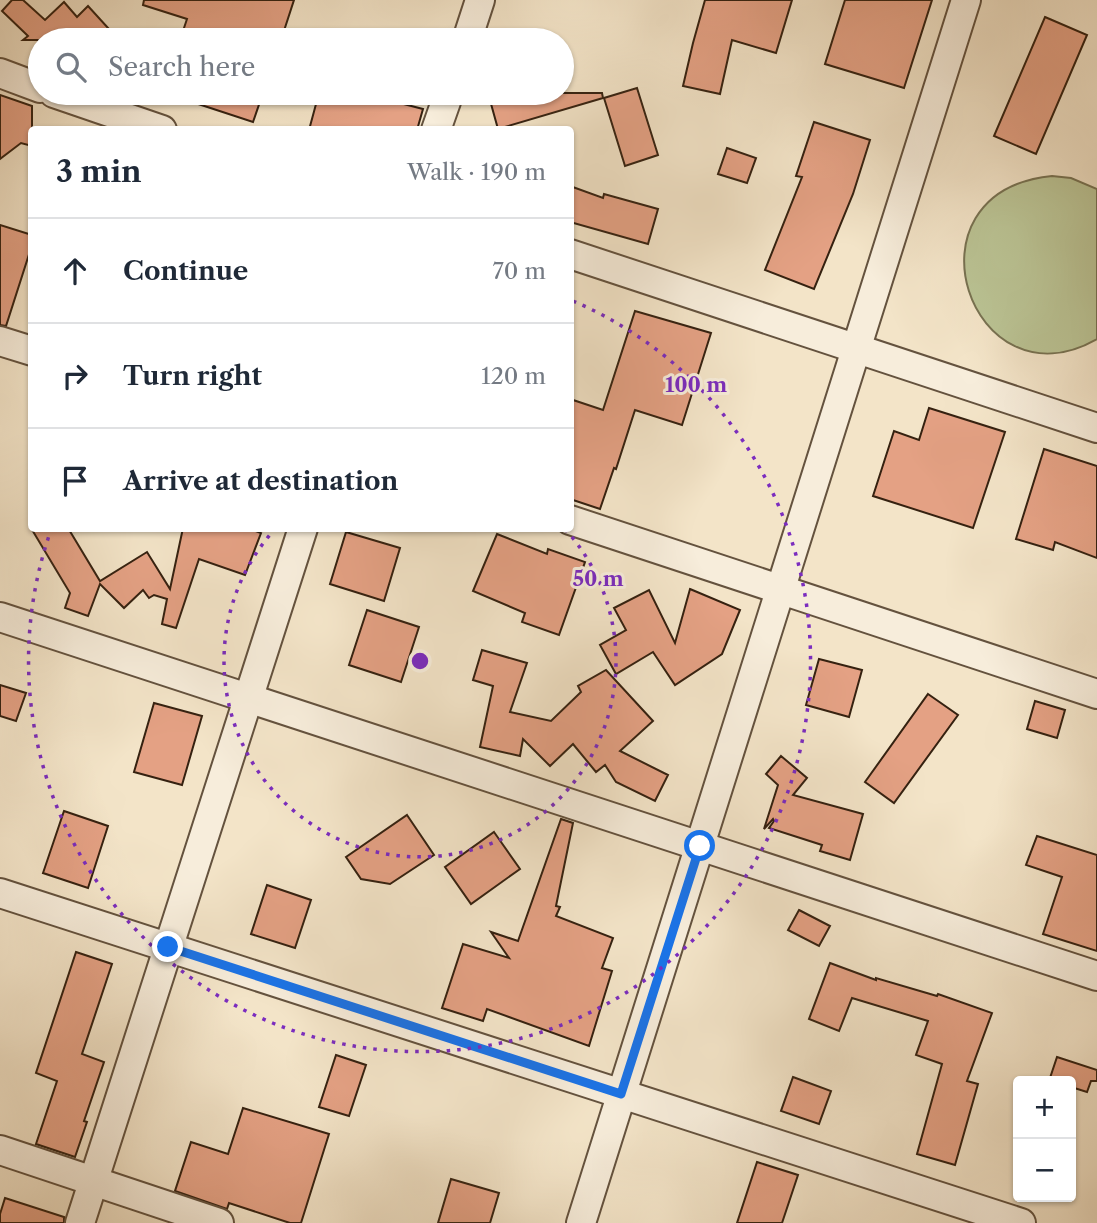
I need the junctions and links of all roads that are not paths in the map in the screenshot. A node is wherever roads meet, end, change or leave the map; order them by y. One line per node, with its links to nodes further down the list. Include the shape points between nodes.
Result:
1 (480, 0): 3 (street)
2 (966, 0): 12 (street)
3 (471, 28)
4 (0, 73): 5 (street)
5 (28, 84)
6 (89, 105): 8 (street)
7 (445, 105): 9 (street)
8 (150, 126)
9 (437, 126)
10 (574, 255): 12 (street)
11 (0, 341): 13 (street)
12 (856, 349): 14 (street); 17 (street)
13 (28, 350)
14 (1097, 428)
15 (574, 521): 17 (street)
16 (302, 532): 20 (street)
17 (780, 590): 19 (street); 21 (street)
18 (0, 617): 20 (street)
19 (1097, 694)
20 (248, 698): 21 (street); 23 (street)
21 (700, 846): 24 (street); 25 (street)
22 (0, 893): 23 (street)
23 (168, 947): 25 (street); 27 (street)
24 (1097, 976)
25 (621, 1094): 30 (street); 31 (street)
26 (0, 1150): 27 (street)
27 (94, 1181): 28 (street); 29 (street)
28 (80, 1223)
29 (219, 1223)
30 (581, 1223)
31 (1021, 1223)

